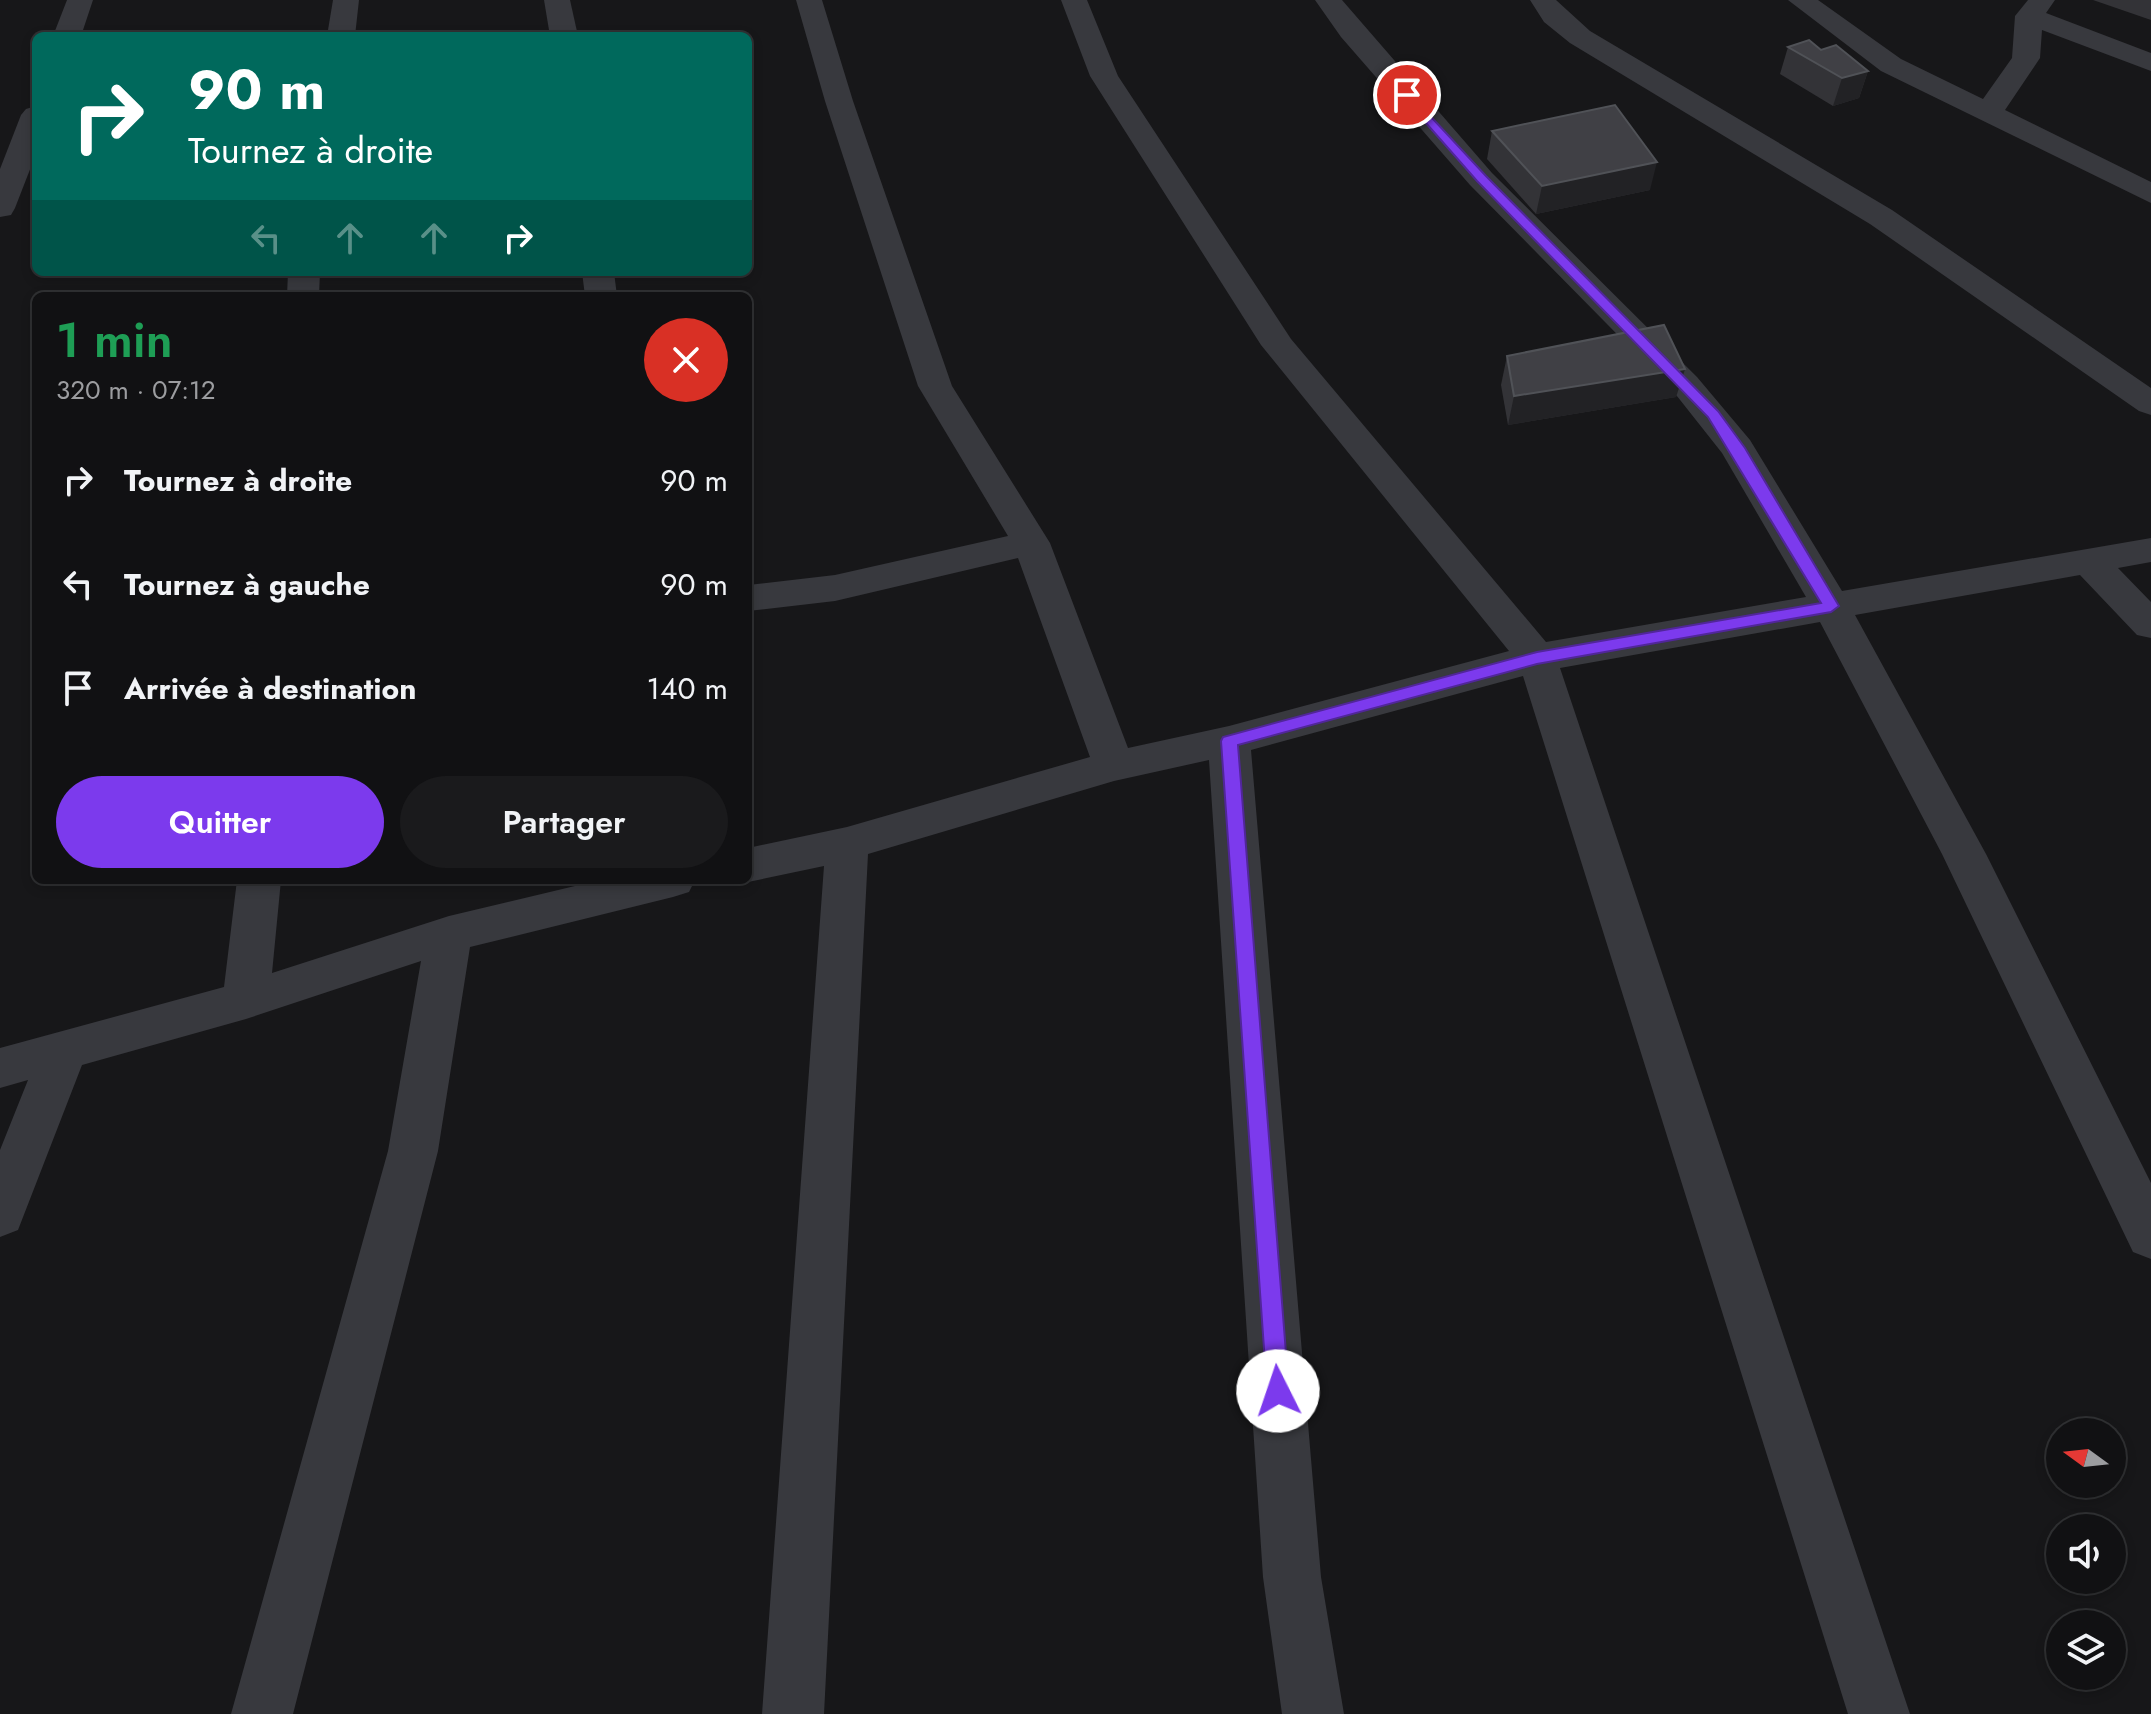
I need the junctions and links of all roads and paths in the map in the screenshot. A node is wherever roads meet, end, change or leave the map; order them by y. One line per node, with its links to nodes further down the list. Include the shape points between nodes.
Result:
1 (80, 0): 10 (street)
2 (346, 0): 11 (street)
3 (557, 0): 12 (street)
4 (809, 0): 19 (street, via 935,386)
5 (1074, 0): 25 (street, via 1104,76 1278,345)
6 (1328, 0): 23 (street, via 1481,179 1713,414)
7 (1543, 0): 18 (street, via 1580,37 1881,217)
8 (1801, 0): 14 (street, via 1891,65)
9 (2036, 8): 13 (street); 14 (street, via 2026,58)
10 (68, 32)
11 (342, 32)
12 (563, 32)
13 (2151, 63)
14 (1988, 113): 16 (street)
15 (32, 125): 17 (street)
16 (2151, 194)
17 (0, 208)
18 (2151, 404)
19 (1031, 543): 22 (street, via 835,588); 27 (street)
20 (2151, 550): 21 (street)
21 (2089, 562): 23 (street); 24 (street)
22 (752, 598)
23 (1831, 606): 25 (street); 37 (street, via 1964,854)
24 (2151, 625)
25 (1537, 658): 26 (street); 41 (street)
26 (1229, 741): 27 (street); 40 (street, via 1292,1577)
27 (1114, 766): 28 (street)
28 (847, 844): 29 (street); 39 (street)
29 (752, 864)
30 (259, 884): 33 (street)
31 (656, 884): 32 (street)
32 (449, 934): 33 (street); 38 (street, via 413,1151)
33 (246, 1000): 34 (street)
34 (63, 1053): 35 (street); 36 (street)
35 (0, 1068)
36 (0, 1214)
37 (2151, 1236)
38 (262, 1714)
39 (793, 1714)
40 (1313, 1714)
41 (1879, 1714)

